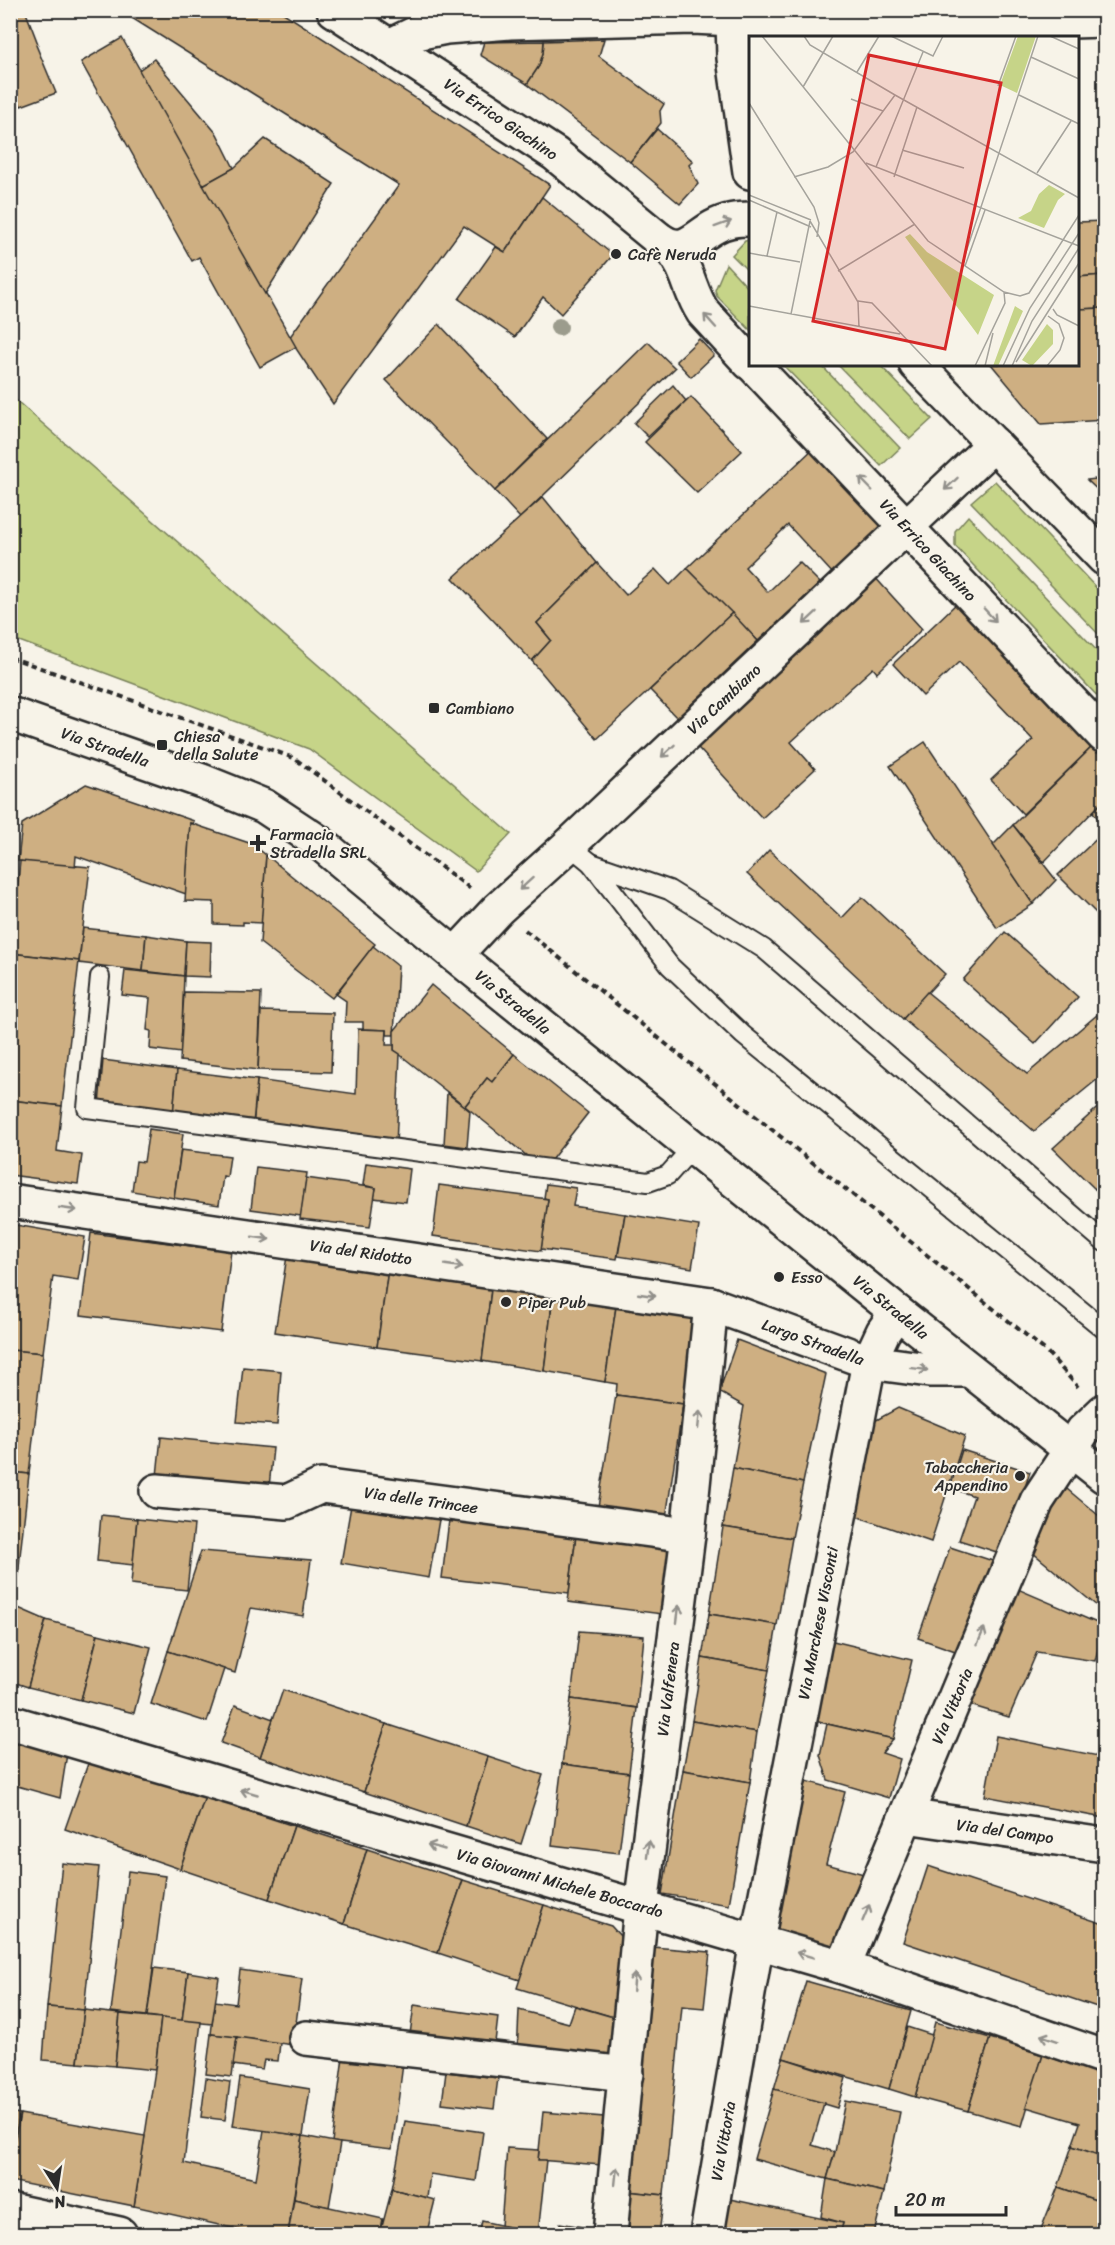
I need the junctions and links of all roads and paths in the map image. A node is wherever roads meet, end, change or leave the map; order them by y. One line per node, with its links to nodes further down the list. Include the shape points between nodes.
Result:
1 (334, 11): 4 (street, Via Errico Giachino)
2 (733, 19): 3 (street, via 815,29); 4 (street, via 551,21 446,27 416,33); 5 (street, via 734,58)
3 (1104, 20)
4 (389, 46): 7 (street, Via Errico Giachino, via 555,154)
5 (749, 165)
6 (749, 219): 7 (street, one-way to 6, via 680,247 728,221)
7 (660, 240): 8 (street, Via Errico Giachino, one-way to 7, via 703,312 680,260)
8 (749, 362)
9 (753, 366): 12 (street, Via Errico Giachino, one-way to 9)
10 (918, 366): 11 (street)
11 (994, 444): 12 (street, Via Cambiano, one-way to 12); 13 (street)
12 (906, 527): 16 (street, Via Errico Giachino, one-way to 16); 17 (street, Via Cambiano, one-way to 17)
13 (1104, 558)
14 (10, 657): 18 (path, via 294,758)
15 (11, 720): 19 (street, Via Stradella, via 202,781 264,806 320,843)
16 (1104, 736)
17 (580, 854): 18 (street, Via Cambiano, one-way to 18); 23 (lane, via 669,890 765,949); 26 (lane, via 670,966 743,1035)
18 (498, 909): 19 (street, Via Cambiano); 29 (path, via 1047,1352)
19 (455, 955): 21 (street, Via Stradella)
20 (100, 977): 21 (lane, via 87,1108 648,1182 668,1175)
21 (693, 1147): 25 (street, Via Stradella)
22 (10, 1201): 24 (street, Via del Ridotto, one-way to 24)
23 (1104, 1242)
24 (711, 1304): 27 (street, Largo Stradella); 33 (street, Via Valfenera, one-way to 24)
25 (897, 1312): 27 (street, Via Marchese Visconti); 28 (street, Via Stradella)
26 (1104, 1329)
27 (869, 1362): 28 (street, Largo Stradella, one-way to 28, via 929,1370); 38 (street, Via Marchese Visconti)
28 (969, 1370): 30 (street)
29 (1103, 1412): 30 (street, Via Vittoria)
30 (1070, 1450): 31 (street); 35 (street, Via Vittoria, one-way to 30, via 1037,1501)
31 (1104, 1476)
32 (157, 1491): 33 (street, Via delle Trincee, via 287,1502 321,1486)
33 (688, 1535): 37 (street, Via Valfenera, one-way to 33)
34 (10, 1722): 37 (street, Via Giovanni Michele Boccardo, one-way to 34)
35 (906, 1816): 36 (street, Via del Campo); 39 (street, Via Vittoria, one-way to 35)
36 (1104, 1845)
37 (641, 1907): 38 (street, Via Giovanni Michele Boccardo); 42 (street, Via Valfenera, one-way to 37)
38 (757, 1941): 39 (street, Via Giovanni Michele Boccardo, one-way to 38); 46 (street, Via Vittoria)
39 (843, 1967): 41 (street, Via Giovanni Michele Boccardo, one-way to 39)
40 (306, 2038): 42 (street)
41 (1104, 2057)
42 (626, 2074): 45 (street, Via Valfenera, one-way to 42)
43 (20, 2219): 44 (street)
44 (120, 2235)
45 (610, 2235)
46 (707, 2235)

